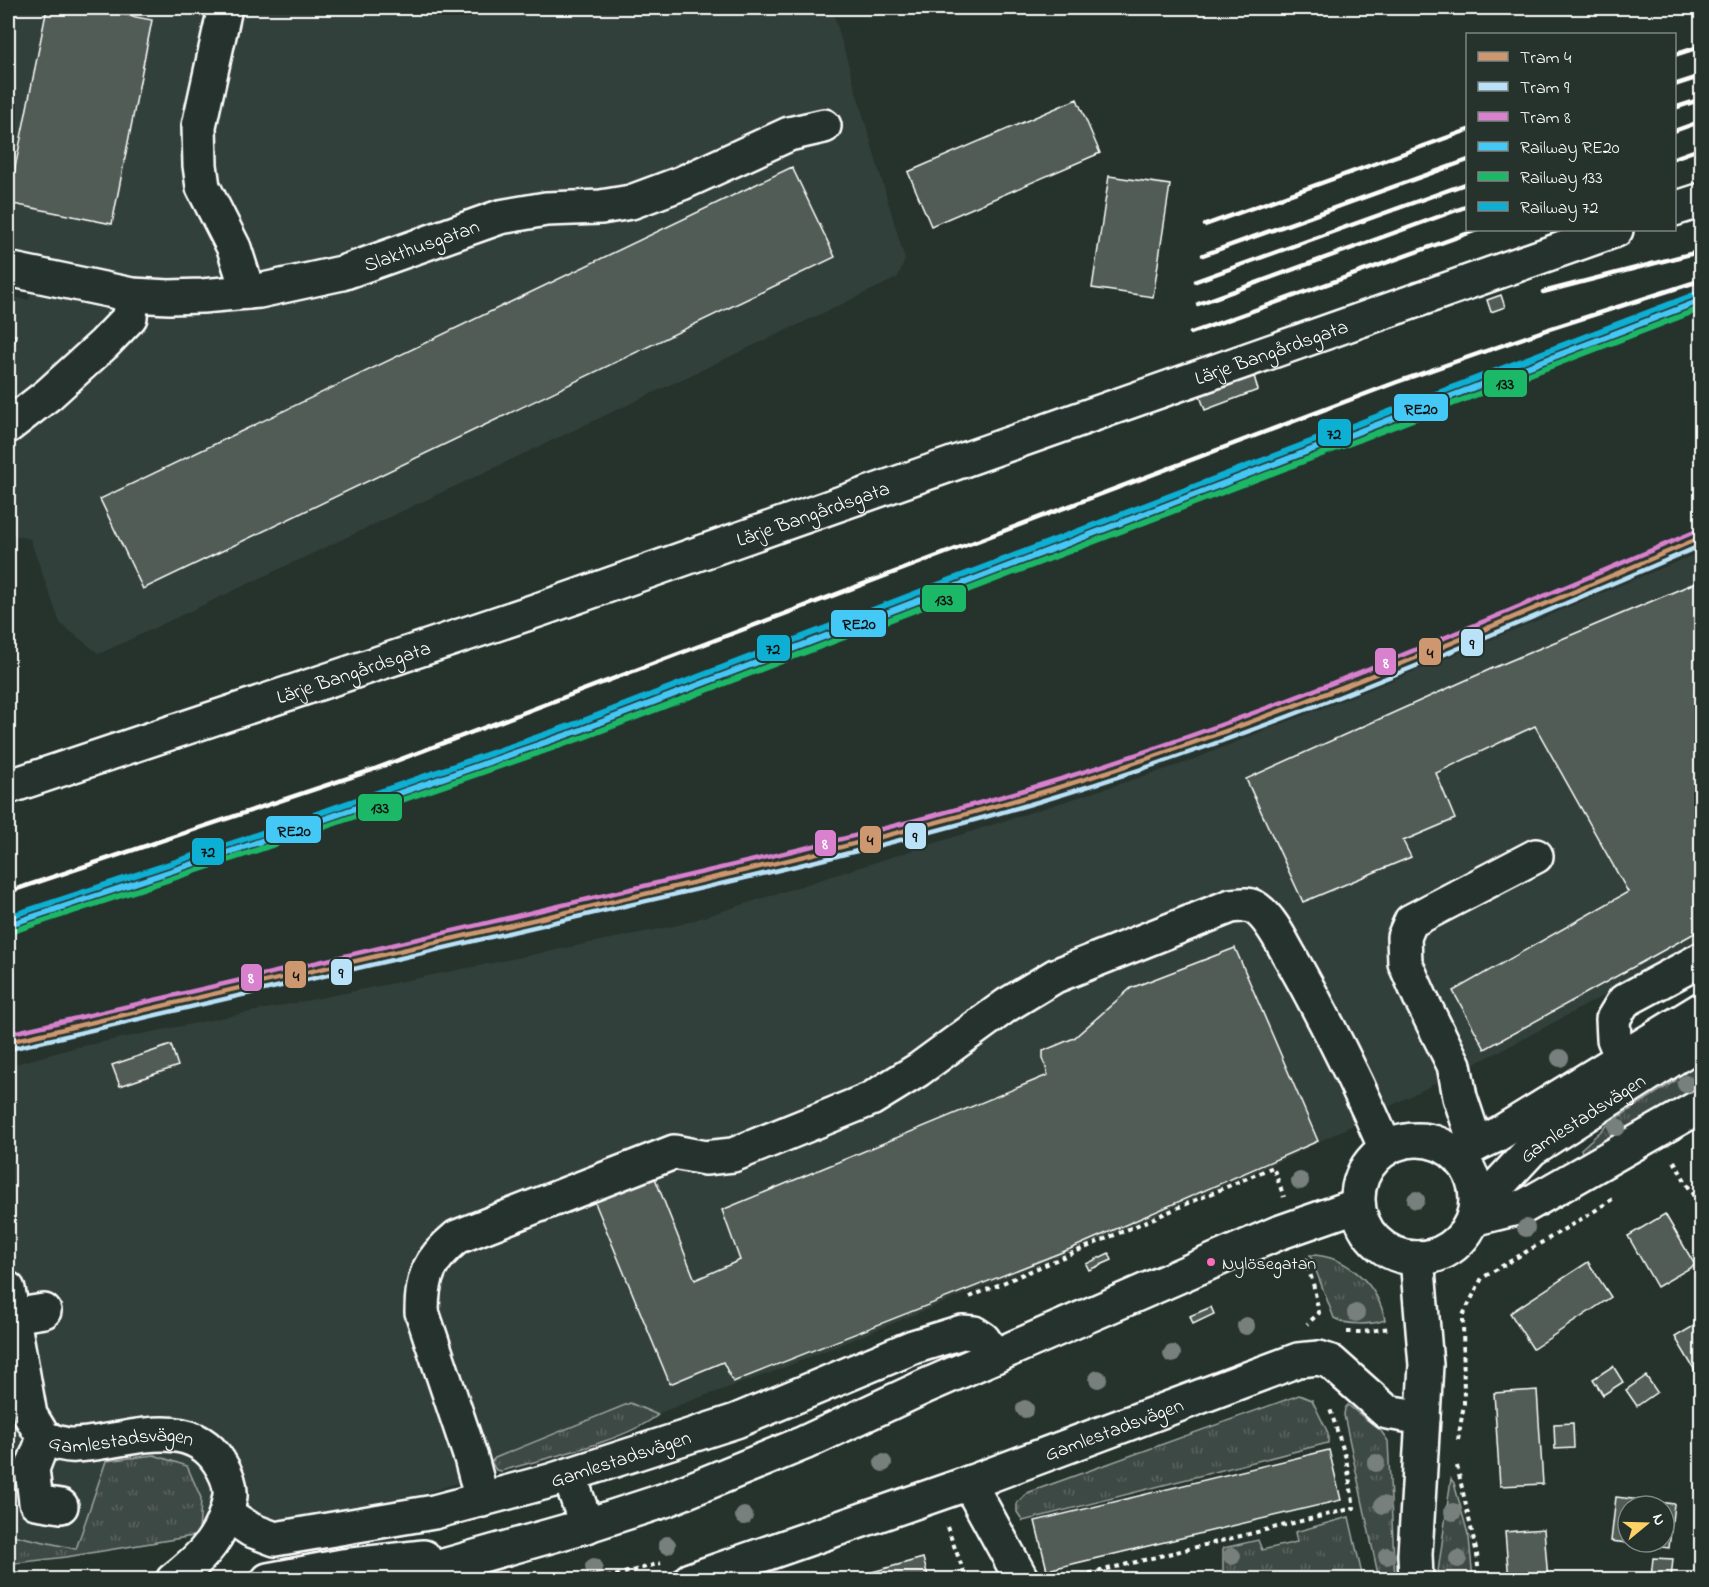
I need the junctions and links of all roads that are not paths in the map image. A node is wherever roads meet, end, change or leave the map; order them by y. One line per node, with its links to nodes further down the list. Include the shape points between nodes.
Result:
1 (225, 8): 7 (street, via 199,126 200,165 203,187 234,248)
2 (824, 126): 7 (street, Slakthusgatan, via 789,134 631,202 546,209 500,218 342,273)
3 (1701, 200): 4 (street)
4 (1676, 208)
5 (1613, 231): 10 (street, Lärje Bangårdsgata, via 542,609)
6 (8, 269): 8 (street, Slakthusgatan)
7 (248, 292): 8 (street, Slakthusgatan)
8 (132, 295): 9 (street, via 130,317 57,387)
9 (8, 426)
10 (8, 787)
11 (1536, 856): 18 (street, via 1412,921 1404,937 1405,963 1454,1065)
12 (1701, 959): 15 (street, Gamlestadsvägen, via 1624,1001 1613,1019 1614,1039)
13 (1701, 1009): 15 (street, Gamlestadsvägen)
14 (1701, 1040): 20 (street, Gamlestadsvägen, via 1532,1149)
15 (1622, 1058): 18 (street, Gamlestadsvägen, via 1495,1136)
16 (1701, 1105): 20 (street, Gamlestadsvägen, via 1526,1206)
17 (1386, 1149): 18 (street, via 1422,1140); 19 (street, via 1366,1169 1359,1187); 28 (street, via 1315,1001 1269,923 1257,909 1246,904 1231,906 1055,976 871,1100 733,1155 705,1158 674,1152 457,1237 428,1268 422,1289 422,1312)
18 (1466, 1149): 20 (street, via 1476,1189)
19 (1359, 1205): 21 (street, via 1364,1226 1377,1243 1395,1254); 23 (street, via 1211,1262)
20 (1474, 1214): 21 (street, via 1456,1245 1437,1255)
21 (1417, 1258): 24 (street, via 1426,1365)
22 (21, 1305): 25 (street, Gamlestadsvägen, via 30,1416)
23 (995, 1356): 26 (street, Gamlestadsvägen, via 983,1339 962,1332 913,1347 736,1421); 31 (street, via 793,1448)
24 (1423, 1418): 27 (street, Gamlestadsvägen, via 1387,1412 1331,1362 1318,1358 1298,1360); 38 (street)
25 (44, 1438): 29 (street, via 32,1469 36,1502); 30 (street, Gamlestadsvägen, via 73,1446 163,1433 190,1437 212,1449 224,1468 231,1489)
26 (569, 1475): 28 (street, Gamlestadsvägen); 31 (street)
27 (969, 1483): 36 (street, Gamlestadsvägen); 37 (street)
28 (482, 1500): 30 (street, Gamlestadsvägen, via 275,1539 251,1530)
29 (61, 1506)
30 (227, 1514): 33 (street, Gamlestadsvägen, via 196,1562)
31 (587, 1526): 32 (street)
32 (498, 1549): 34 (street, via 343,1566); 35 (street)
33 (173, 1580)
34 (268, 1580)
35 (394, 1580)
36 (690, 1580)
37 (1022, 1580)
38 (1416, 1580)

